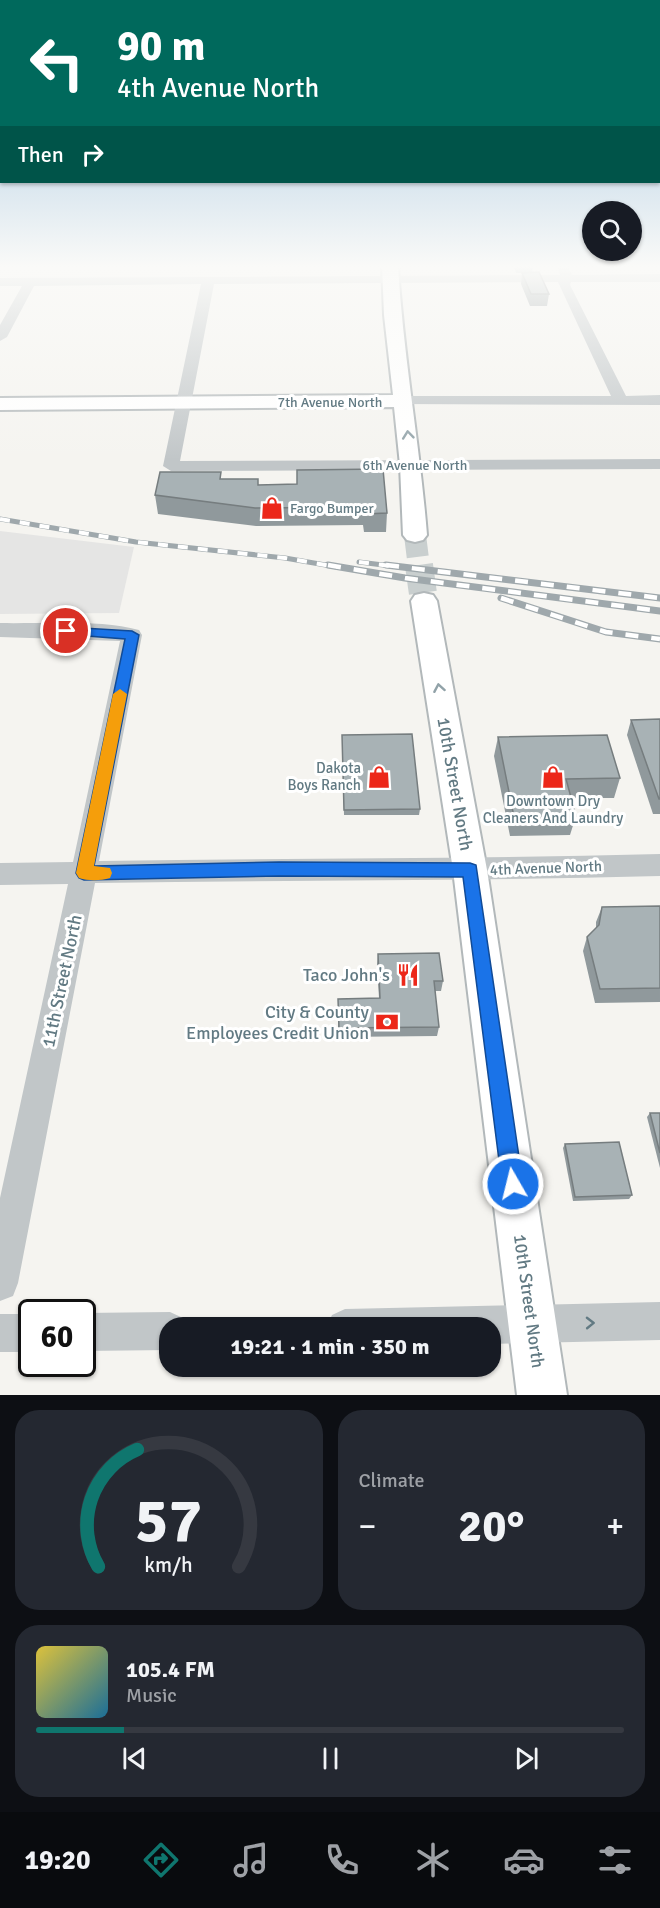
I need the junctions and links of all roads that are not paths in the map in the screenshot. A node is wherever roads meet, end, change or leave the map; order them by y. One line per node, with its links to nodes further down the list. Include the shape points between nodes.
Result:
1 (202, 330): 7 (street)
2 (394, 330): 6 (main road)
3 (586, 330): 4 (street)
4 (621, 400): 5 (street, 7th Avenue North); 6 (street, 7th Avenue North)
5 (660, 400)
6 (404, 401): 7 (main road, 7th Avenue North); 10 (main road, one-way to 6)
7 (184, 403): 8 (main road, 7th Avenue North); 10 (street, 6th Avenue North, via 171,466)
8 (0, 404)
9 (660, 464): 10 (street, 6th Avenue North)
10 (411, 465): 11 (main road)
11 (416, 535)
12 (424, 601): 15 (main road, 10th Street North, one-way to 12)
13 (0, 630): 16 (street, 11th Street North, via 132,635)
14 (660, 865): 15 (street, 4th Avenue North)
15 (470, 870): 16 (street, 4th Avenue North); 20 (main road, 10th Street North)
16 (84, 873): 17 (street, 4th Avenue North); 18 (street, 11th Street North)
17 (0, 874)
18 (0, 1283)
19 (660, 1321): 20 (street, one-way to 19)
20 (532, 1324): 21 (street); 26 (main road, 10th Street North)
21 (501, 1325)
22 (159, 1331): 23 (street)
23 (96, 1332)
24 (0, 1333): 25 (street)
25 (18, 1333)
26 (542, 1395)

